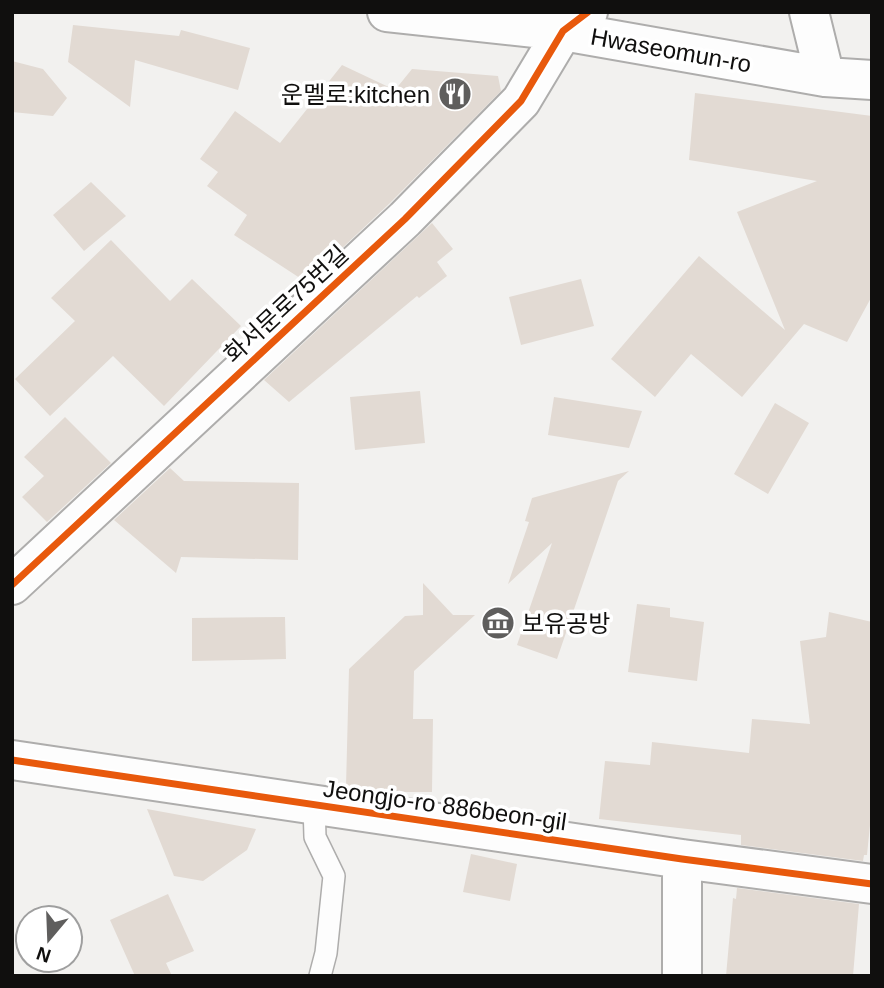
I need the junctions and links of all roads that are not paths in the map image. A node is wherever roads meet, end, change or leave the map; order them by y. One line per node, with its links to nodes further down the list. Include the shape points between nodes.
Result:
1 (387, 12): 3 (street, Hwaseomun-ro)
2 (809, 12): 4 (street)
3 (575, 22): 4 (street, Hwaseomun-ro); 6 (street, 화서문로75번길, via 521,101 405,219)
4 (825, 77): 5 (street, Hwaseomun-ro)
5 (872, 80)
6 (12, 585)
7 (12, 760): 8 (street, Jeongjo-ro 886beon-gil)
8 (314, 805): 9 (street, Jeongjo-ro 886beon-gil); 11 (lane, via 315,837 334,876)
9 (682, 859): 10 (street, Jeongjo-ro 886beon-gil); 12 (street)
10 (872, 884)
11 (320, 976)
12 (682, 976)

